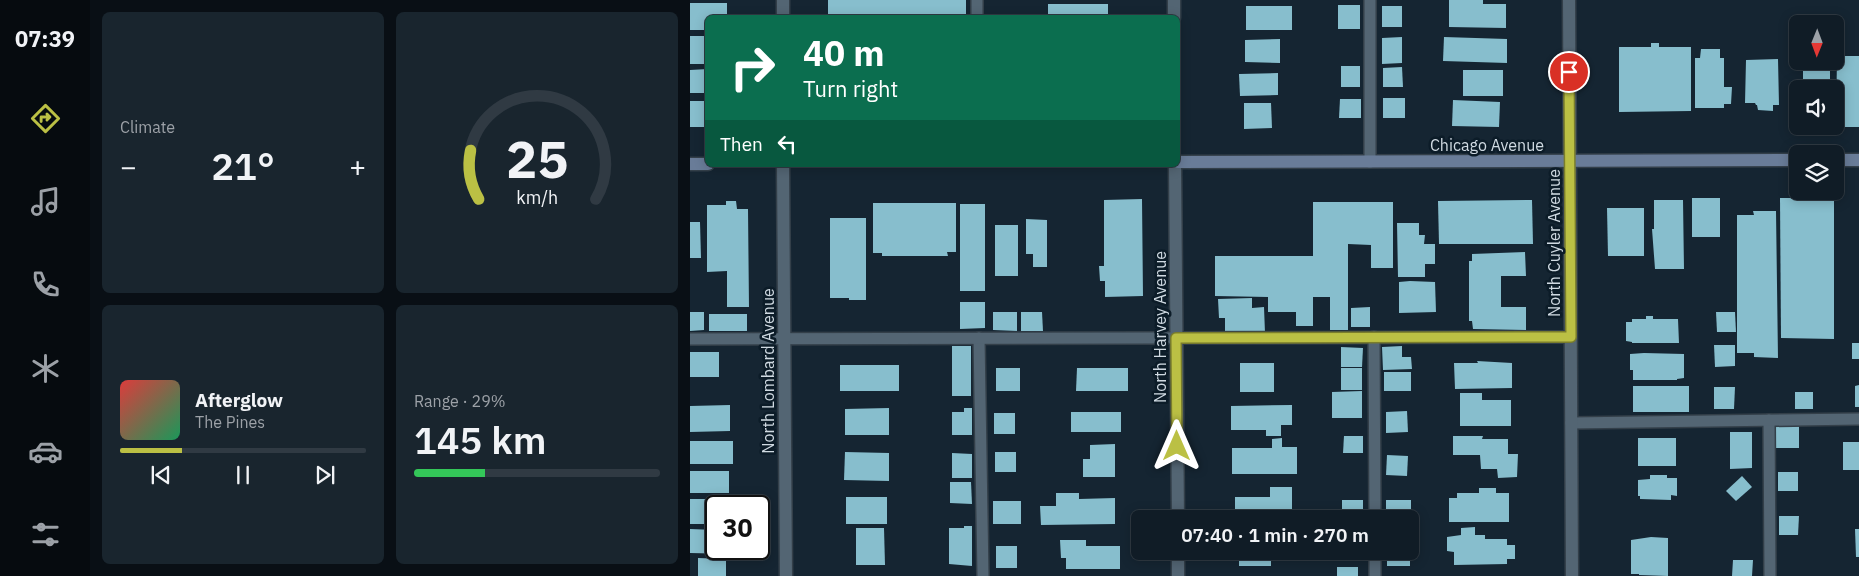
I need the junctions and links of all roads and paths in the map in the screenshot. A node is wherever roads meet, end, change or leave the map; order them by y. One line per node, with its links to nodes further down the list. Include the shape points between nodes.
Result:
1 (783, 0): 6 (street)
2 (977, 0): 7 (lane)
3 (1174, 0): 8 (street)
4 (1370, 0): 14 (lane)
5 (1569, 0): 12 (street, North Cuyler Avenue)
6 (783, 15)
7 (977, 15)
8 (1174, 15)
9 (1789, 160): 12 (main road, Chicago Avenue)
10 (1844, 160): 11 (main road)
11 (1859, 160)
12 (1570, 161): 14 (main road, Chicago Avenue); 19 (street, North Cuyler Avenue)
13 (1180, 162): 14 (main road, Chicago Avenue)
14 (1370, 162)
15 (690, 164): 16 (main road)
16 (705, 164)
17 (783, 167): 21 (street, North Lombard Avenue)
18 (1175, 167): 23 (street, North Harvey Avenue)
19 (1571, 337): 24 (lane); 27 (street, North Cuyler Avenue)
20 (690, 338): 21 (lane)
21 (784, 338): 22 (lane); 32 (street, North Lombard Avenue)
22 (979, 338): 23 (lane); 33 (lane)
23 (1176, 338): 24 (lane); 28 (street, North Harvey Avenue)
24 (1374, 338): 29 (lane)
25 (1859, 419): 26 (lane)
26 (1768, 420): 27 (lane); 37 (lane)
27 (1571, 423): 36 (street, North Cuyler Avenue)
28 (1178, 510)
29 (1375, 510)
30 (1178, 560): 34 (street)
31 (1375, 560): 35 (lane)
32 (786, 576)
33 (983, 576)
34 (1178, 576)
35 (1375, 576)
36 (1572, 576)
37 (1770, 576)

